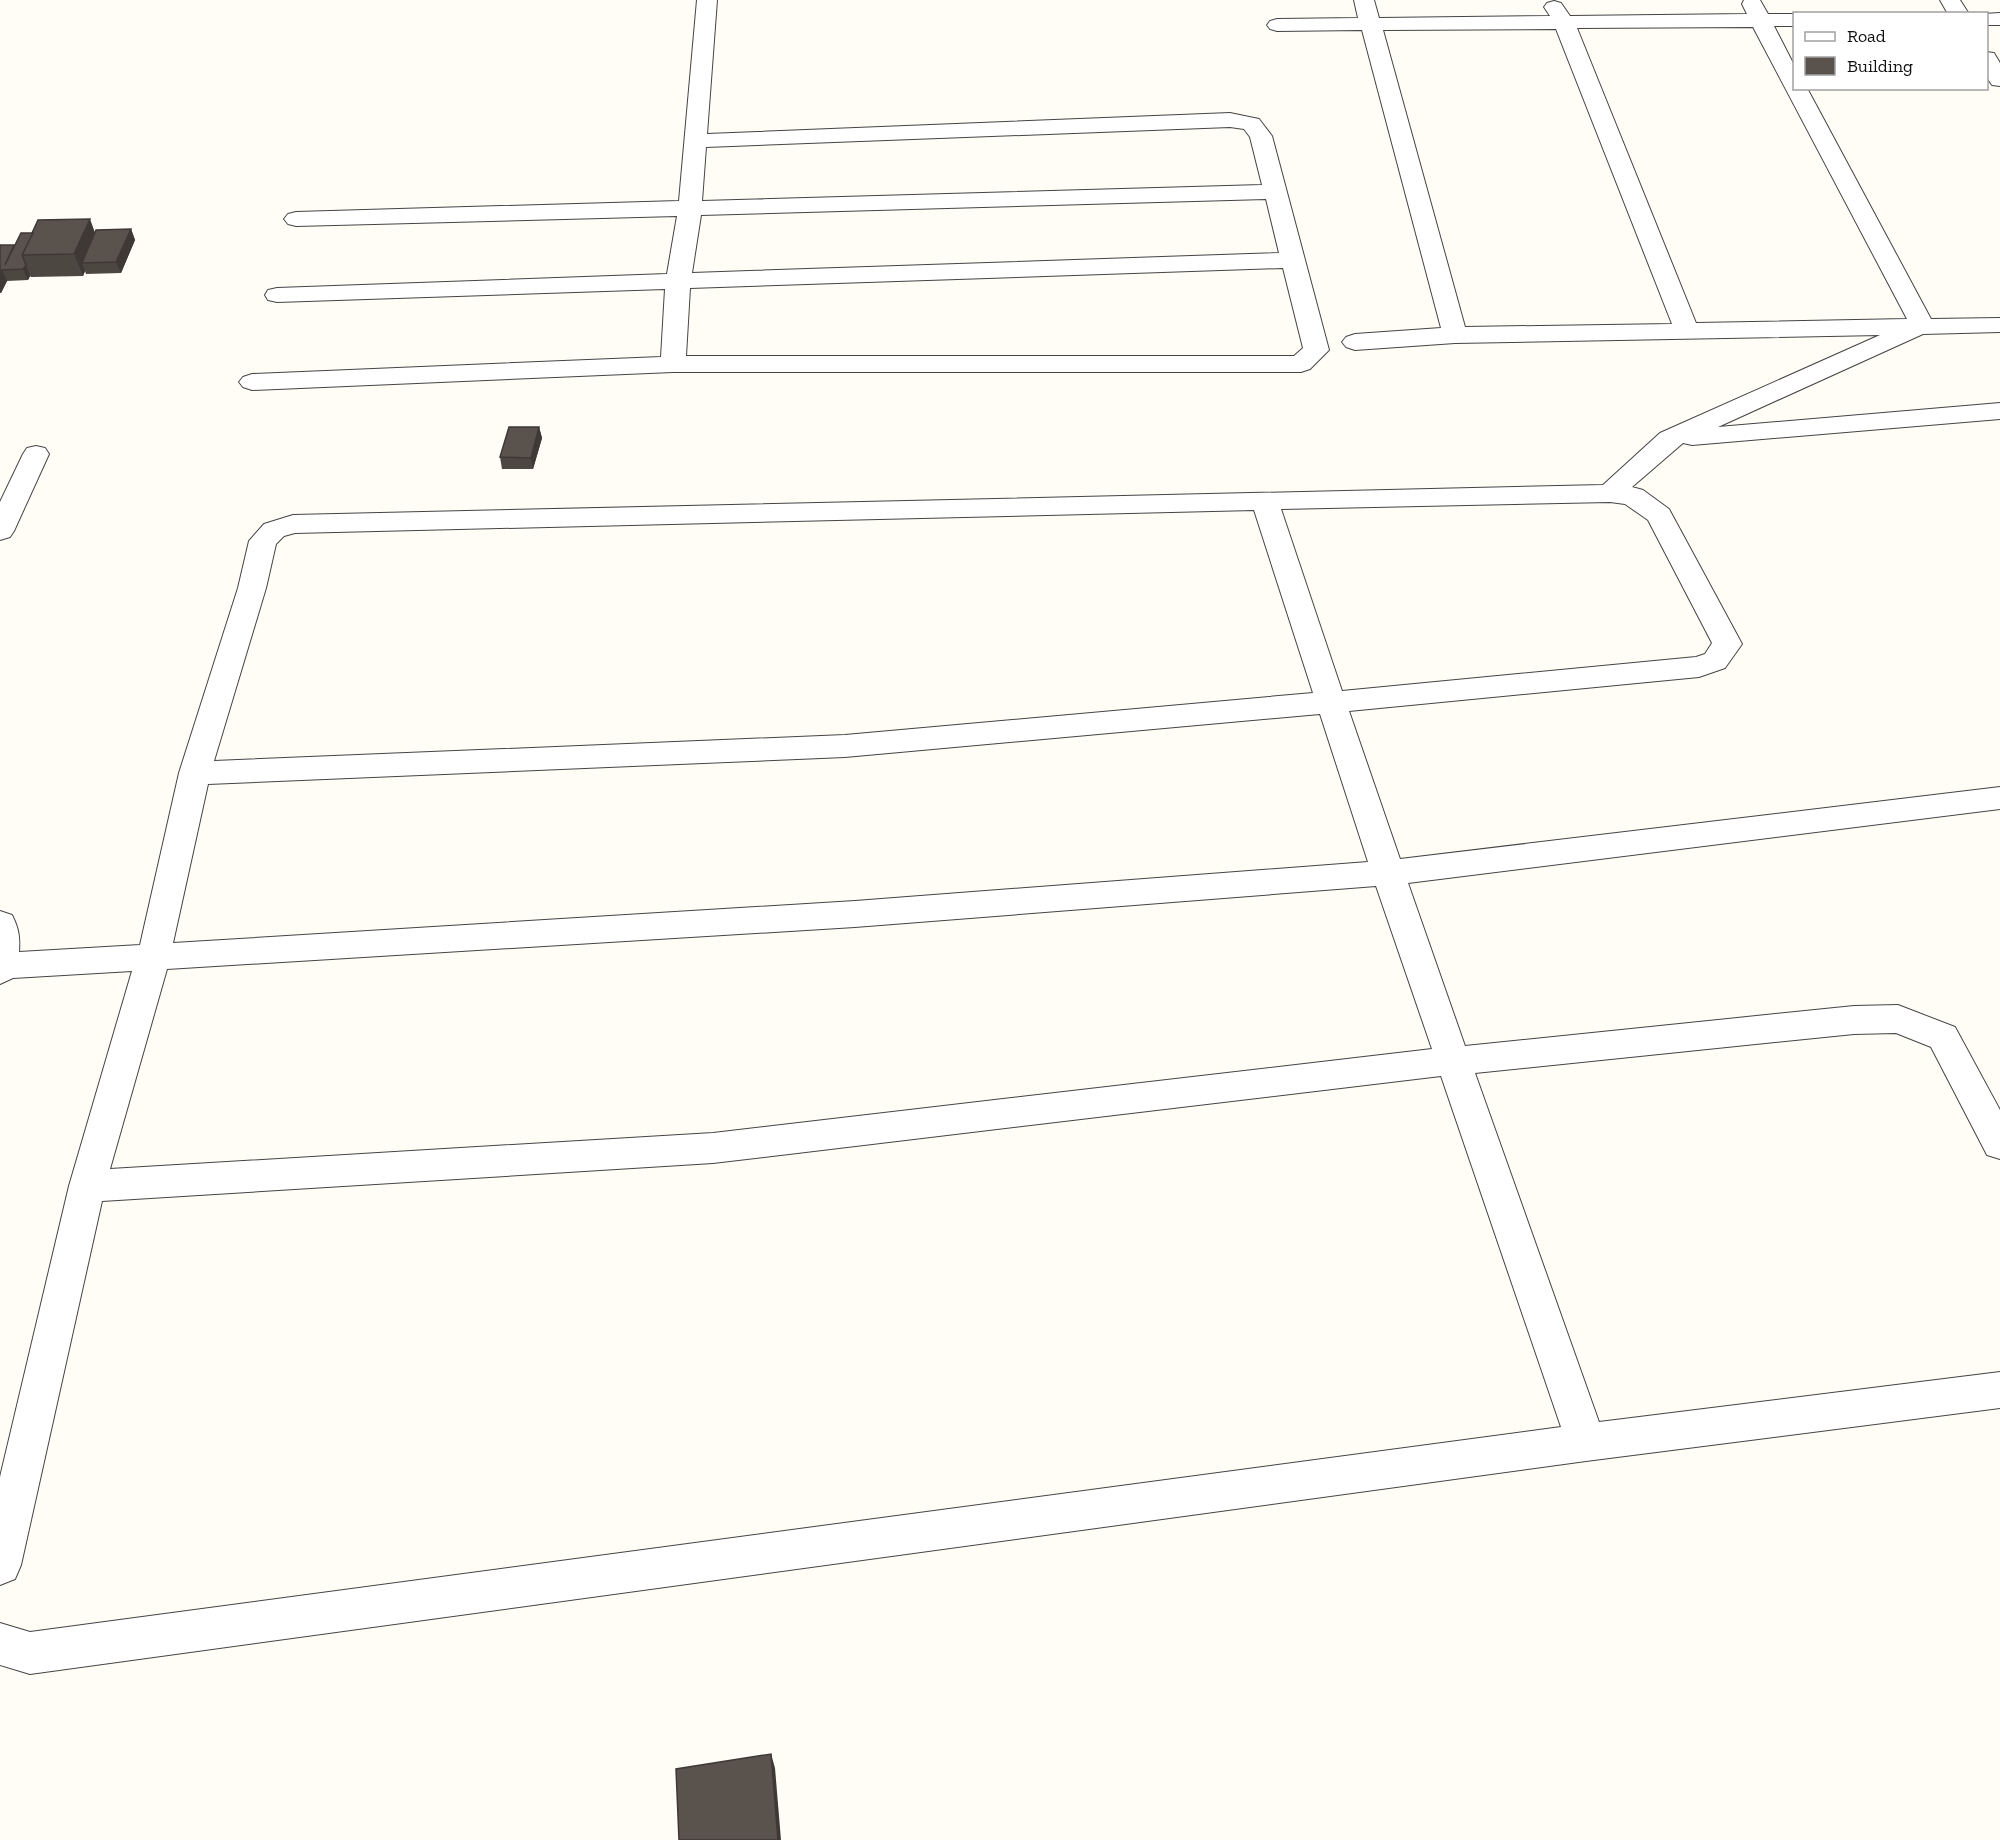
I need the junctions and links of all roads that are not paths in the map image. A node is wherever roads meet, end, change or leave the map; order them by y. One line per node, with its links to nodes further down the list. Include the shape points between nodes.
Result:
1 (707, 0): 14 (street)
2 (1364, 0): 8 (street)
3 (1550, 0): 7 (street)
4 (1749, 0): 5 (street)
5 (1760, 20): 6 (street); 7 (street); 12 (street)
6 (1793, 20)
7 (1564, 22): 8 (street); 23 (street)
8 (1372, 24): 9 (street); 24 (street)
9 (1277, 25)
10 (1988, 61): 11 (street)
11 (2000, 80)
12 (1793, 83)
13 (1797, 90): 21 (street)
14 (696, 141): 15 (street, via 1230,120 1251,124 1261,136); 16 (street)
15 (1276, 192): 16 (street); 18 (street)
16 (690, 208): 17 (street); 19 (street)
17 (296, 219)
18 (1294, 260): 19 (street); 26 (street, via 1316,350 1301,364)
19 (678, 283): 20 (street); 26 (street)
20 (277, 295)
21 (1922, 325): 22 (street); 23 (street); 29 (street)
22 (2000, 325)
23 (1688, 331): 24 (street)
24 (1455, 335): 25 (street)
25 (1355, 342)
26 (673, 364): 27 (street)
27 (252, 382)
28 (2000, 411): 29 (street)
29 (1669, 439): 31 (street)
30 (36, 454): 33 (street)
31 (1610, 493): 32 (street); 34 (street, via 1633,496 1659,515 1727,644 1715,661 1699,667)
32 (1265, 502): 34 (street); 35 (street, via 293,524 274,530 263,541)
33 (3, 517)
34 (1332, 702): 35 (street, via 845,746); 37 (street)
35 (195, 773): 39 (street)
36 (2000, 798): 37 (street)
37 (1388, 873): 39 (street, via 855,914); 41 (street)
38 (0, 924): 40 (street, via 4,934)
39 (154, 955): 40 (street); 43 (street)
40 (1, 968)
41 (1452, 1061): 42 (street, via 1854,1020 1898,1019 1943,1037); 43 (street, via 713,1148); 45 (street)
42 (2000, 1144)
43 (87, 1186): 46 (street)
44 (2000, 1390): 45 (street)
45 (1586, 1442): 47 (street, via 30,1653)
46 (0, 1565)
47 (0, 1644)

